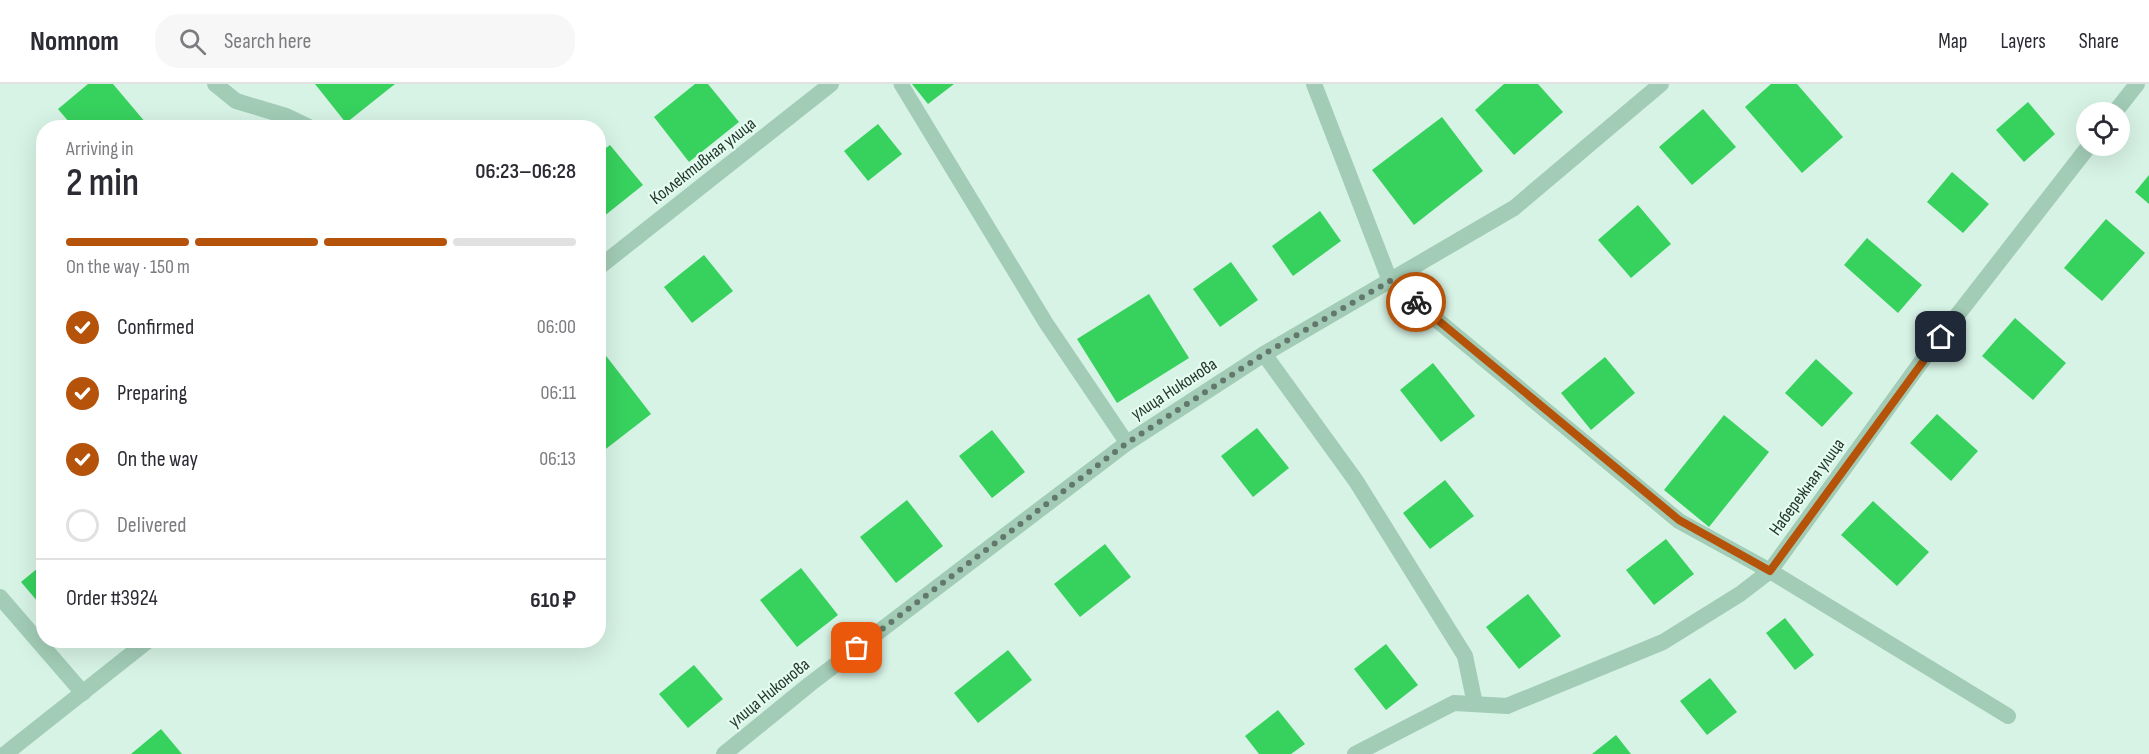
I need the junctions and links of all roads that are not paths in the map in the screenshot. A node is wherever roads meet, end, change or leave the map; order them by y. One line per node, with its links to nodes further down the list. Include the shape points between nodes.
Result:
1 (215, 84): 8 (street, via 236,101)
2 (831, 84): 10 (street, Коллективная улица)
3 (901, 84): 13 (lane, via 1046,323)
4 (1314, 84): 11 (street)
5 (1661, 84): 11 (street, улица Никонова, via 1514,208)
6 (2137, 84): 7 (street)
7 (2123, 102)
8 (294, 120)
9 (2081, 156): 14 (street, Набережная улица, via 1927,354)
10 (606, 262)
11 (1390, 281): 12 (street, улица Никонова); 14 (street, via 1679,520)
12 (1264, 354): 13 (street, улица Никонова); 20 (street, via 1356,481 1465,656)
13 (1127, 443): 23 (street, улица Никонова)
14 (1770, 571): 20 (street, Набережная улица, via 1663,642 1507,706); 21 (street)
15 (0, 597): 16 (street)
16 (36, 639)
17 (44, 648): 19 (street)
18 (139, 648): 19 (street)
19 (83, 693): 22 (street)
20 (1475, 704): 24 (street, Набережная улица, via 1454,703)
21 (2008, 716)
22 (5, 754)
23 (724, 754)
24 (1355, 754)

